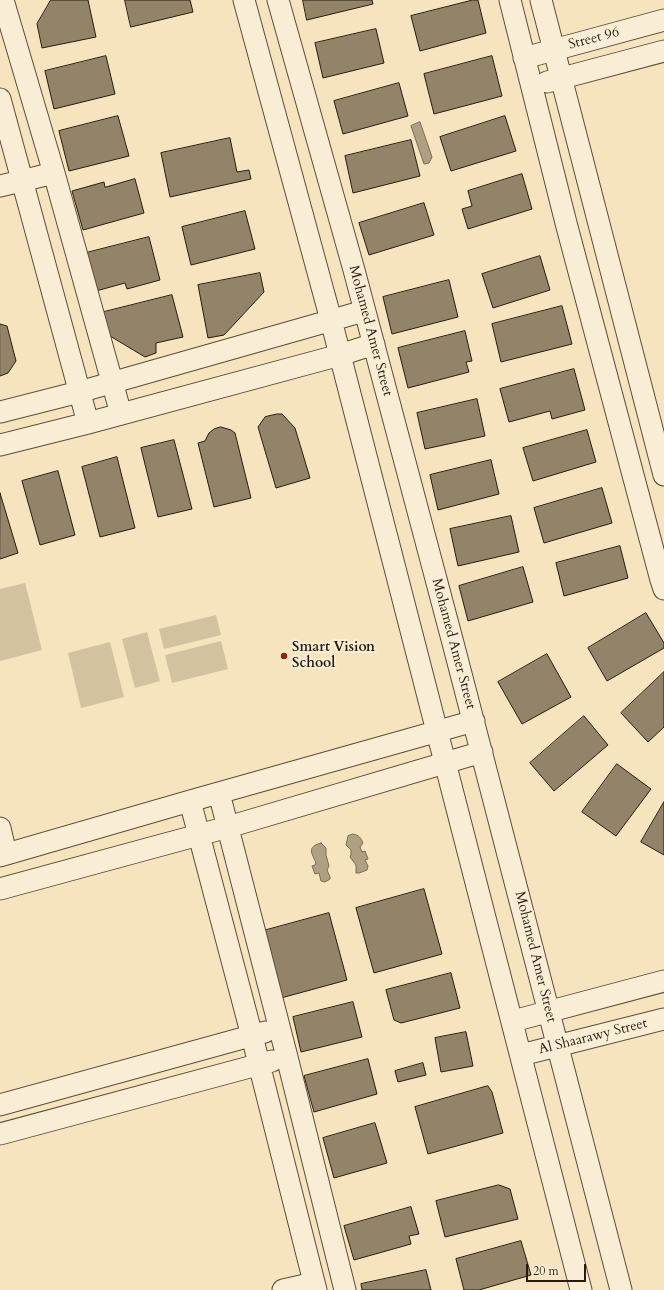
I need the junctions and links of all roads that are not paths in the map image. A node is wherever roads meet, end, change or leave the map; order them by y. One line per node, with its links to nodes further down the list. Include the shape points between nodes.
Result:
1 (3, 0): 13 (street)
2 (244, 0): 17 (street)
3 (278, 0): 16 (street, Mohamed Amer Street)
4 (510, 0): 9 (street)
5 (541, 0): 7 (street)
6 (664, 20): 7 (street, Street 96)
7 (553, 50): 9 (street, Street 96); 10 (street)
8 (664, 51): 10 (street)
9 (524, 58): 11 (street)
10 (560, 79): 11 (street); 26 (street)
11 (531, 86): 27 (street)
12 (0, 99): 14 (street)
13 (54, 173): 14 (street); 20 (street)
14 (21, 181): 15 (street); 21 (street)
15 (0, 186)
16 (364, 311): 17 (street); 18 (street, Mohamed Amer Street)
17 (331, 320): 19 (street); 20 (street)
18 (374, 344): 19 (street); 28 (street, Mohamed Amer Street)
19 (340, 354): 23 (street); 29 (street)
20 (113, 382): 21 (street); 23 (street)
21 (79, 392): 22 (street); 24 (street)
22 (0, 412)
23 (121, 414): 24 (street)
24 (88, 423): 25 (street)
25 (0, 445)
26 (664, 475)
27 (664, 589)
28 (474, 721): 29 (street); 30 (street, Mohamed Amer Street)
29 (438, 732): 31 (street); 32 (street)
30 (482, 752): 31 (street); 40 (street, Mohamed Amer Street)
31 (445, 762): 34 (street); 42 (street)
32 (219, 793): 33 (street); 34 (street)
33 (190, 801): 36 (street); 37 (street)
34 (228, 827): 36 (street); 43 (street)
35 (0, 828): 37 (street)
36 (198, 835): 38 (street); 44 (street)
37 (3, 855)
38 (0, 889)
39 (664, 981): 40 (street)
40 (549, 1011): 42 (street); 45 (street, Mohamed Amer Street)
41 (664, 1019): 45 (street, Al Shaarawy Street)
42 (513, 1021): 46 (street)
43 (280, 1028): 44 (street); 47 (street)
44 (252, 1036): 48 (street); 49 (street)
45 (558, 1045): 46 (street, Al Shaarawy Street); 55 (street, Mohamed Amer Street)
46 (521, 1054): 54 (street)
47 (287, 1057): 48 (street); 53 (street)
48 (259, 1065): 50 (street); 51 (street)
49 (0, 1105)
50 (0, 1134)
51 (315, 1286): 52 (street)
52 (283, 1290)
53 (345, 1290)
54 (581, 1290)
55 (621, 1290)

